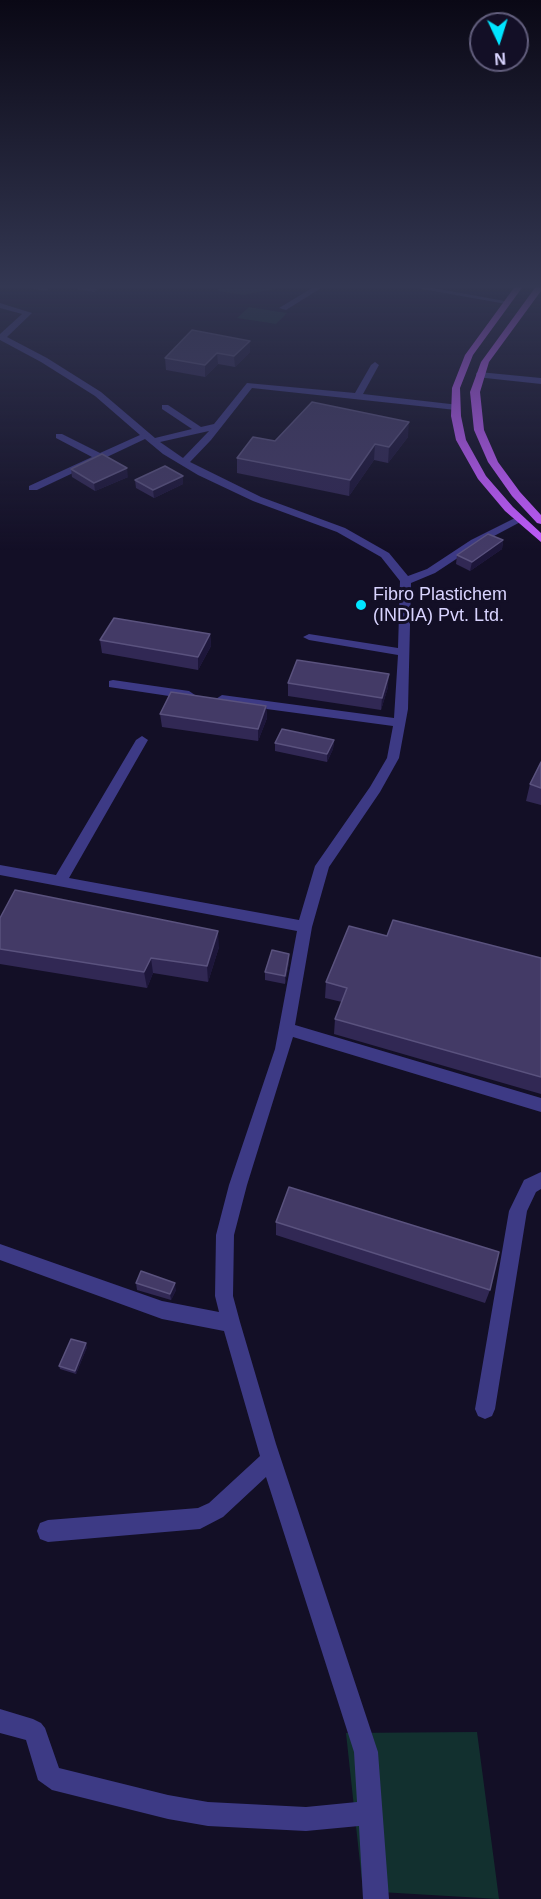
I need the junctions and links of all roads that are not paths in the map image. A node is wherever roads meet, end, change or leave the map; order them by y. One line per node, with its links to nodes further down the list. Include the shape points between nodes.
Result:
1 (66, 374): 12 (street, via 98,394)
2 (370, 374): 6 (street)
3 (462, 374): 8 (main road, via 456,388)
4 (479, 375): 5 (street); 17 (main road, via 475,392 484,442 506,482)
5 (541, 381)
6 (358, 396): 8 (street); 9 (street, via 249,385)
7 (165, 407): 10 (street)
8 (456, 407): 16 (main road, via 461,440 482,477)
9 (217, 426): 10 (street); 14 (street)
10 (200, 430): 12 (street)
11 (59, 436): 13 (street)
12 (149, 438): 13 (street); 14 (street)
13 (100, 456): 15 (street)
14 (184, 463): 19 (street, via 257,499 341,530 385,555)
15 (33, 488)
16 (521, 519): 18 (main road); 19 (street, via 475,542 431,571)
17 (541, 521)
18 (541, 539)
19 (406, 581): 21 (street)
20 (309, 637): 21 (street)
21 (403, 652): 23 (street)
22 (113, 684): 23 (street)
23 (400, 723): 27 (street, via 393,758 322,866)
24 (142, 740): 26 (street)
25 (0, 870): 26 (street)
26 (59, 882): 27 (street)
27 (305, 927): 28 (street)
28 (287, 1029): 29 (street); 32 (street, via 225,1235 224,1296)
29 (541, 1105)
30 (541, 1180): 33 (street, via 530,1186 518,1211)
31 (0, 1252): 32 (street, via 162,1310)
32 (231, 1322): 34 (street)
33 (485, 1409)
34 (271, 1459): 35 (street, via 216,1510 200,1518); 37 (street, via 366,1752)
35 (48, 1531)
36 (0, 1721): 37 (street, via 33,1731 46,1772 52,1778 168,1807 208,1814 295,1818)
37 (371, 1813): 38 (street)
38 (376, 1899)

